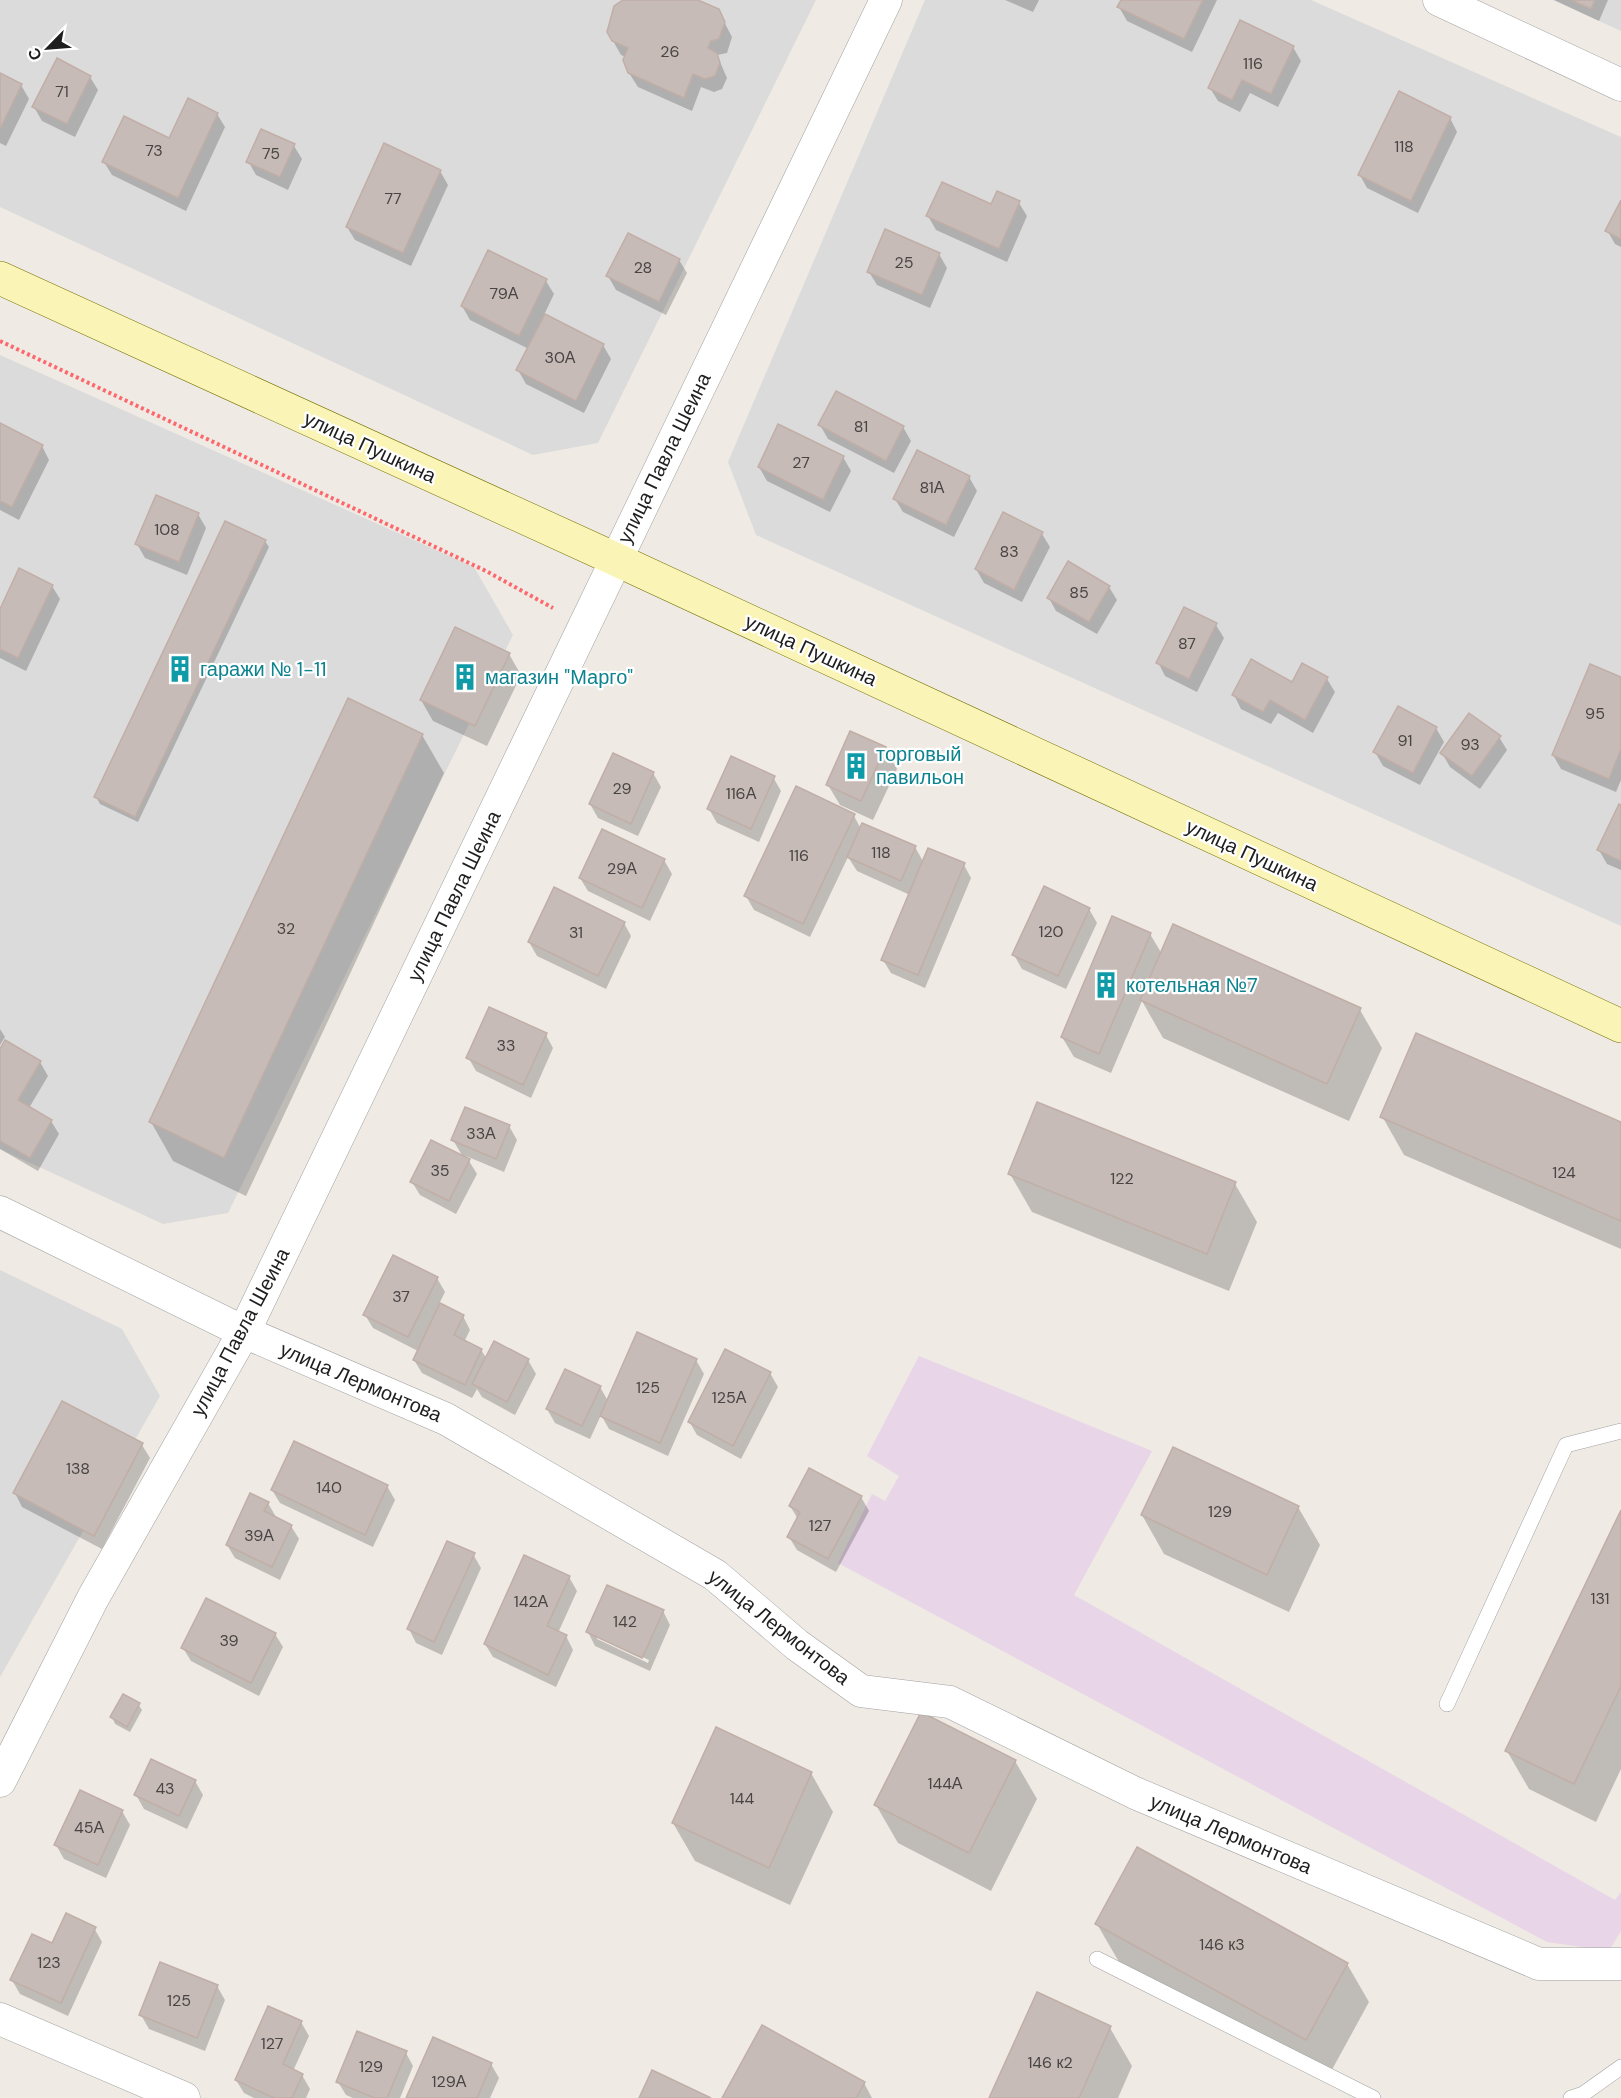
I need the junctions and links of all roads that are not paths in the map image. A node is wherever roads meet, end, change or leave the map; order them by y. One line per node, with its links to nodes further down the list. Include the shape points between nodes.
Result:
1 (886, 0): 5 (street, улица Павла Шеина)
2 (1439, 0): 3 (street)
3 (1621, 85)
4 (0, 278): 5 (street, улица Пушкина)
5 (615, 559): 6 (street, улица Пушкина); 8 (street, улица Павла Шеина)
6 (1621, 1026)
7 (0, 1212): 8 (street, улица Лермонтова)
8 (244, 1332): 11 (street, улица Павла Шеина, via 93,1598); 13 (street, улица Лермонтова, via 446,1419 705,1569 797,1645 861,1691 950,1702 1136,1793 1539,1964)
9 (1621, 1431): 10 (lane, via 1566,1445)
10 (1447, 1704)
11 (0, 1781)
12 (1097, 1959): 17 (lane)
13 (1621, 1965)
14 (0, 2019): 16 (street)
15 (1621, 2067): 18 (lane)
16 (183, 2098)
17 (1373, 2098)
18 (1571, 2098)

